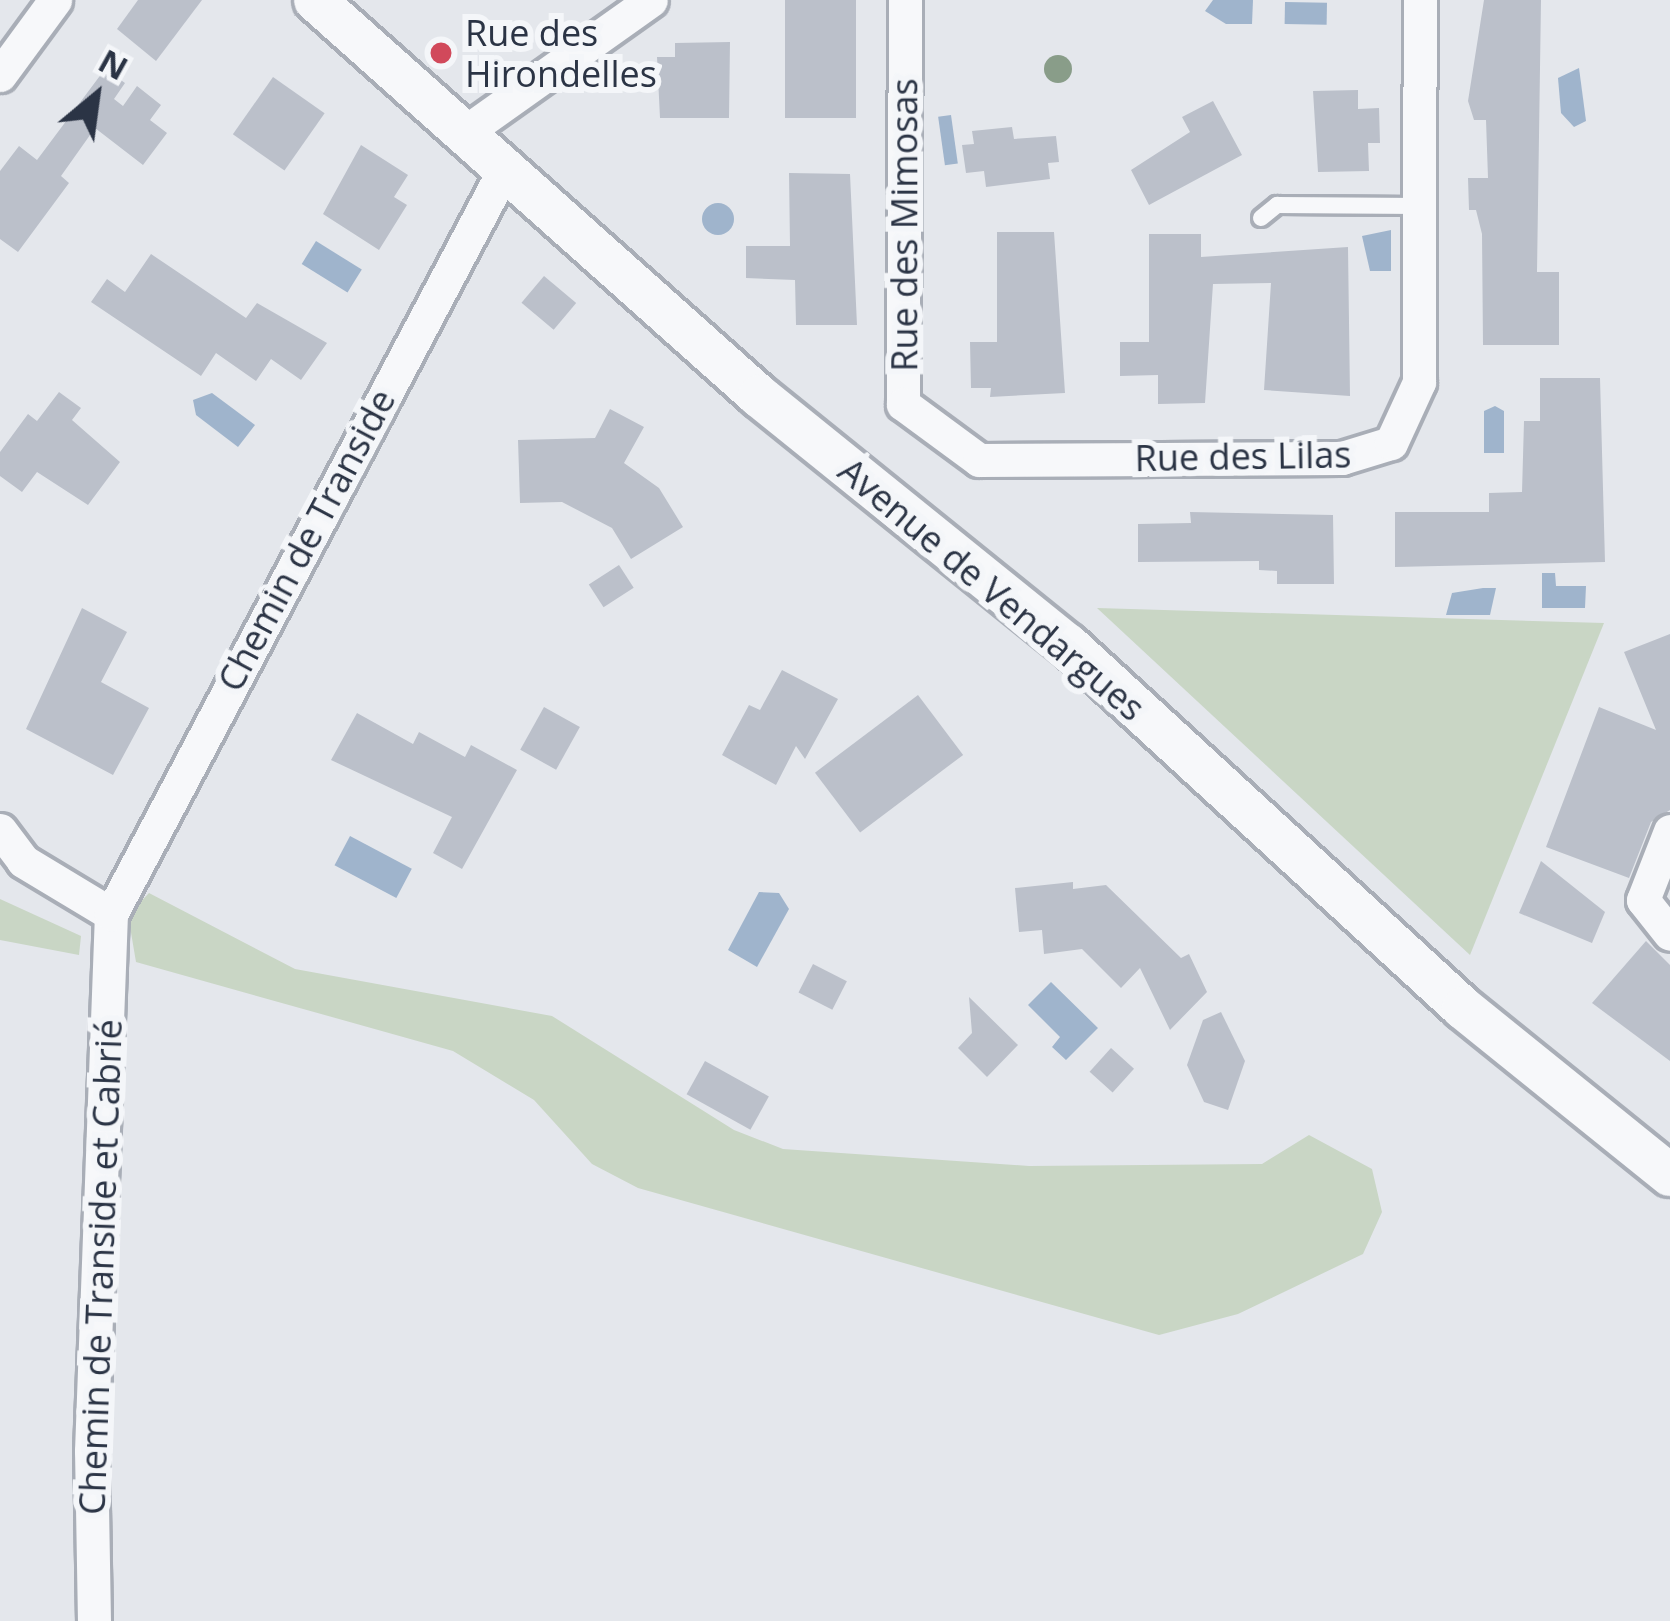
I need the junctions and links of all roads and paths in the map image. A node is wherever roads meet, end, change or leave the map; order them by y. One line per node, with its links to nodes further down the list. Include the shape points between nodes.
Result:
1 (55, 0): 6 (street)
2 (315, 0): 7 (street, Avenue de Vendargues)
3 (651, 0): 7 (street)
4 (905, 0): 11 (street, Rue des Mimosas, via 903,404)
5 (1420, 0): 9 (street, Rue des Lilas)
6 (0, 75)
7 (464, 134): 8 (street, Avenue de Vendargues)
8 (505, 168): 14 (street, Chemin de Transide); 16 (street, Avenue de Vendargues, via 759,395 1068,645 1463,1008)
9 (1419, 206): 10 (lane, via 1277,205); 11 (street, Rue des Lilas, via 1419,382 1400,429 1368,454 979,460)
10 (1261, 218)
11 (939, 432)
12 (0, 830): 14 (street, via 23,861)
13 (1670, 831): 15 (street, via 1643,900)
14 (111, 914): 17 (street, Chemin de Transide et Cabrié, via 91,1451)
15 (1670, 934)
16 (1670, 1175)
17 (94, 1621)

